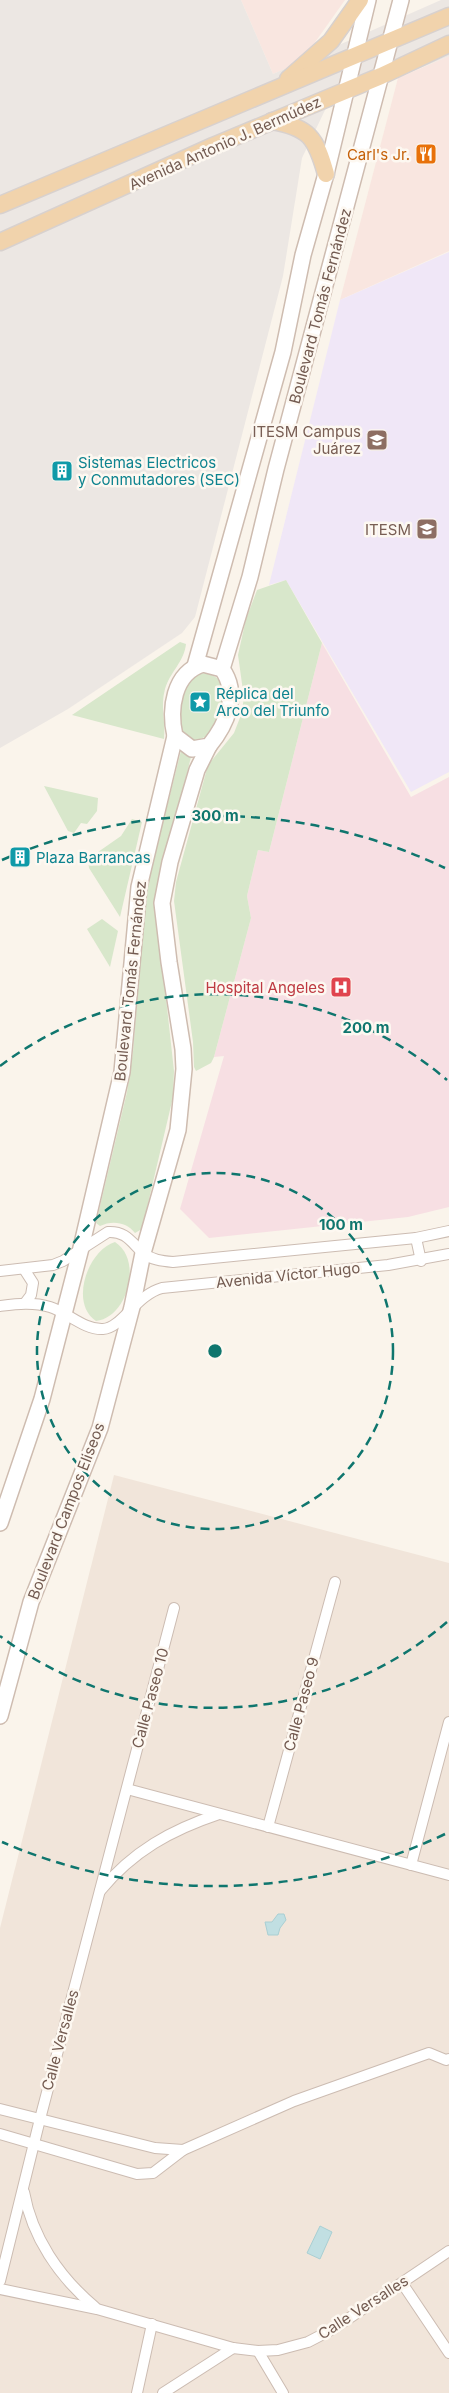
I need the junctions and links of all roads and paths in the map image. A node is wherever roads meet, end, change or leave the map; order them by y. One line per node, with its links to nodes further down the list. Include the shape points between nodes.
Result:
1 (360, 0): 9 (main road, via 331,41)
2 (368, 0): 7 (main road, Boulevard Tomás Fernández)
3 (400, 0): 5 (main road, Boulevard Tomás Fernández)
4 (449, 16): 5 (main road, Avenida Antonio J. Bermúdez)
5 (390, 41): 7 (main road, Avenida Antonio J. Bermúdez); 8 (main road, Boulevard Tomás Fernández)
6 (449, 44): 8 (main road, Avenida Antonio J. Bermúdez)
7 (356, 56): 9 (main road, Avenida Antonio J. Bermúdez); 10 (main road, Boulevard Tomás Fernández)
8 (381, 76): 10 (main road, Avenida Antonio J. Bermúdez); 16 (main road, Boulevard Tomás Fernández)
9 (277, 89): 13 (main road, Avenida Antonio J. Bermúdez)
10 (347, 90): 11 (main road, Avenida Antonio J. Bermúdez); 12 (main road, Boulevard Tomás Fernández)
11 (272, 121): 12 (main road, via 294,125 309,135 319,150); 14 (main road, Avenida Antonio J. Bermúdez)
12 (326, 174): 15 (main road, Boulevard Tomás Fernández, via 303,255)
13 (0, 205)
14 (0, 242)
15 (288, 332): 16 (main road); 17 (main road, Boulevard Tomás Fernández)
16 (312, 338): 18 (main road, Boulevard Tomás Fernández, via 250,577)
17 (196, 666): 18 (main road); 19 (main road, via 179,684 174,699 171,711)
18 (222, 668): 20 (main road, via 231,697 222,728)
19 (175, 736): 20 (main road, via 192,748); 23 (main road, Boulevard Tomás Fernández, via 139,887 122,1072)
20 (209, 746): 24 (main road, Boulevard Tomás Fernández, via 197,770 170,862 162,903 184,1069 178,1130)
21 (449, 1231): 22 (street, Avenida Víctor Hugo)
22 (416, 1238): 24 (street, Avenida Víctor Hugo, via 173,1262 154,1259); 26 (street)
23 (81, 1248): 24 (street, via 100,1235 116,1231 126,1235); 27 (street, via 63,1261); 32 (main road, Boulevard Tomás Fernández)
24 (143, 1253): 31 (main road, Boulevard Tomás Fernández)
25 (449, 1254): 26 (street, Avenida Víctor Hugo)
26 (421, 1261): 31 (street, Avenida Víctor Hugo, via 170,1287 153,1291)
27 (24, 1269): 28 (street); 29 (street, via 33,1283 31,1295)
28 (0, 1271)
29 (25, 1303): 30 (street); 32 (street, via 51,1307)
30 (0, 1306)
31 (132, 1306): 32 (street, via 118,1322 104,1329 87,1326); 36 (main road, Boulevard Campos Eliseos, via 100,1428 31,1602)
32 (65, 1314): 33 (main road, via 42,1398)
33 (0, 1523)
34 (335, 1582): 40 (street, Calle Paseo 9)
35 (174, 1608): 38 (street, Calle Paseo 10)
36 (0, 1716)
37 (449, 1722): 41 (street)
38 (127, 1789): 39 (street); 43 (street, Calle Versalles)
39 (219, 1814): 40 (street); 43 (street, Calle Versalles, via 176,1830 141,1850)
40 (268, 1827): 41 (street)
41 (411, 1865): 42 (street)
42 (449, 1875)
43 (98, 1894): 46 (street, Calle Versalles)
44 (449, 2059): 49 (street, via 429,2052 294,2101)
45 (0, 2109): 46 (street)
46 (40, 2119): 48 (street, Calle Versalles); 49 (street, via 155,2148)
47 (0, 2134): 48 (street)
48 (34, 2143): 49 (street, via 137,2174 153,2173); 50 (street, Calle Versalles)
49 (183, 2150)
50 (23, 2187): 52 (street, Calle Versalles); 55 (street, Calle Versalles, via 32,2221 47,2253 68,2281)
51 (449, 2251): 53 (street, Calle Versalles)
52 (0, 2281)
53 (402, 2283): 58 (street, Calle Versalles, via 320,2337 294,2347); 59 (street)
54 (0, 2288): 55 (street, Calle Versalles)
55 (97, 2309): 56 (street, Calle Versalles)
56 (152, 2324): 57 (street, Calle Versalles); 60 (street)
57 (233, 2348): 58 (street, Calle Versalles); 61 (street)
58 (258, 2351): 62 (street)
59 (449, 2353)
60 (137, 2393)
61 (163, 2393)
62 (283, 2393)

